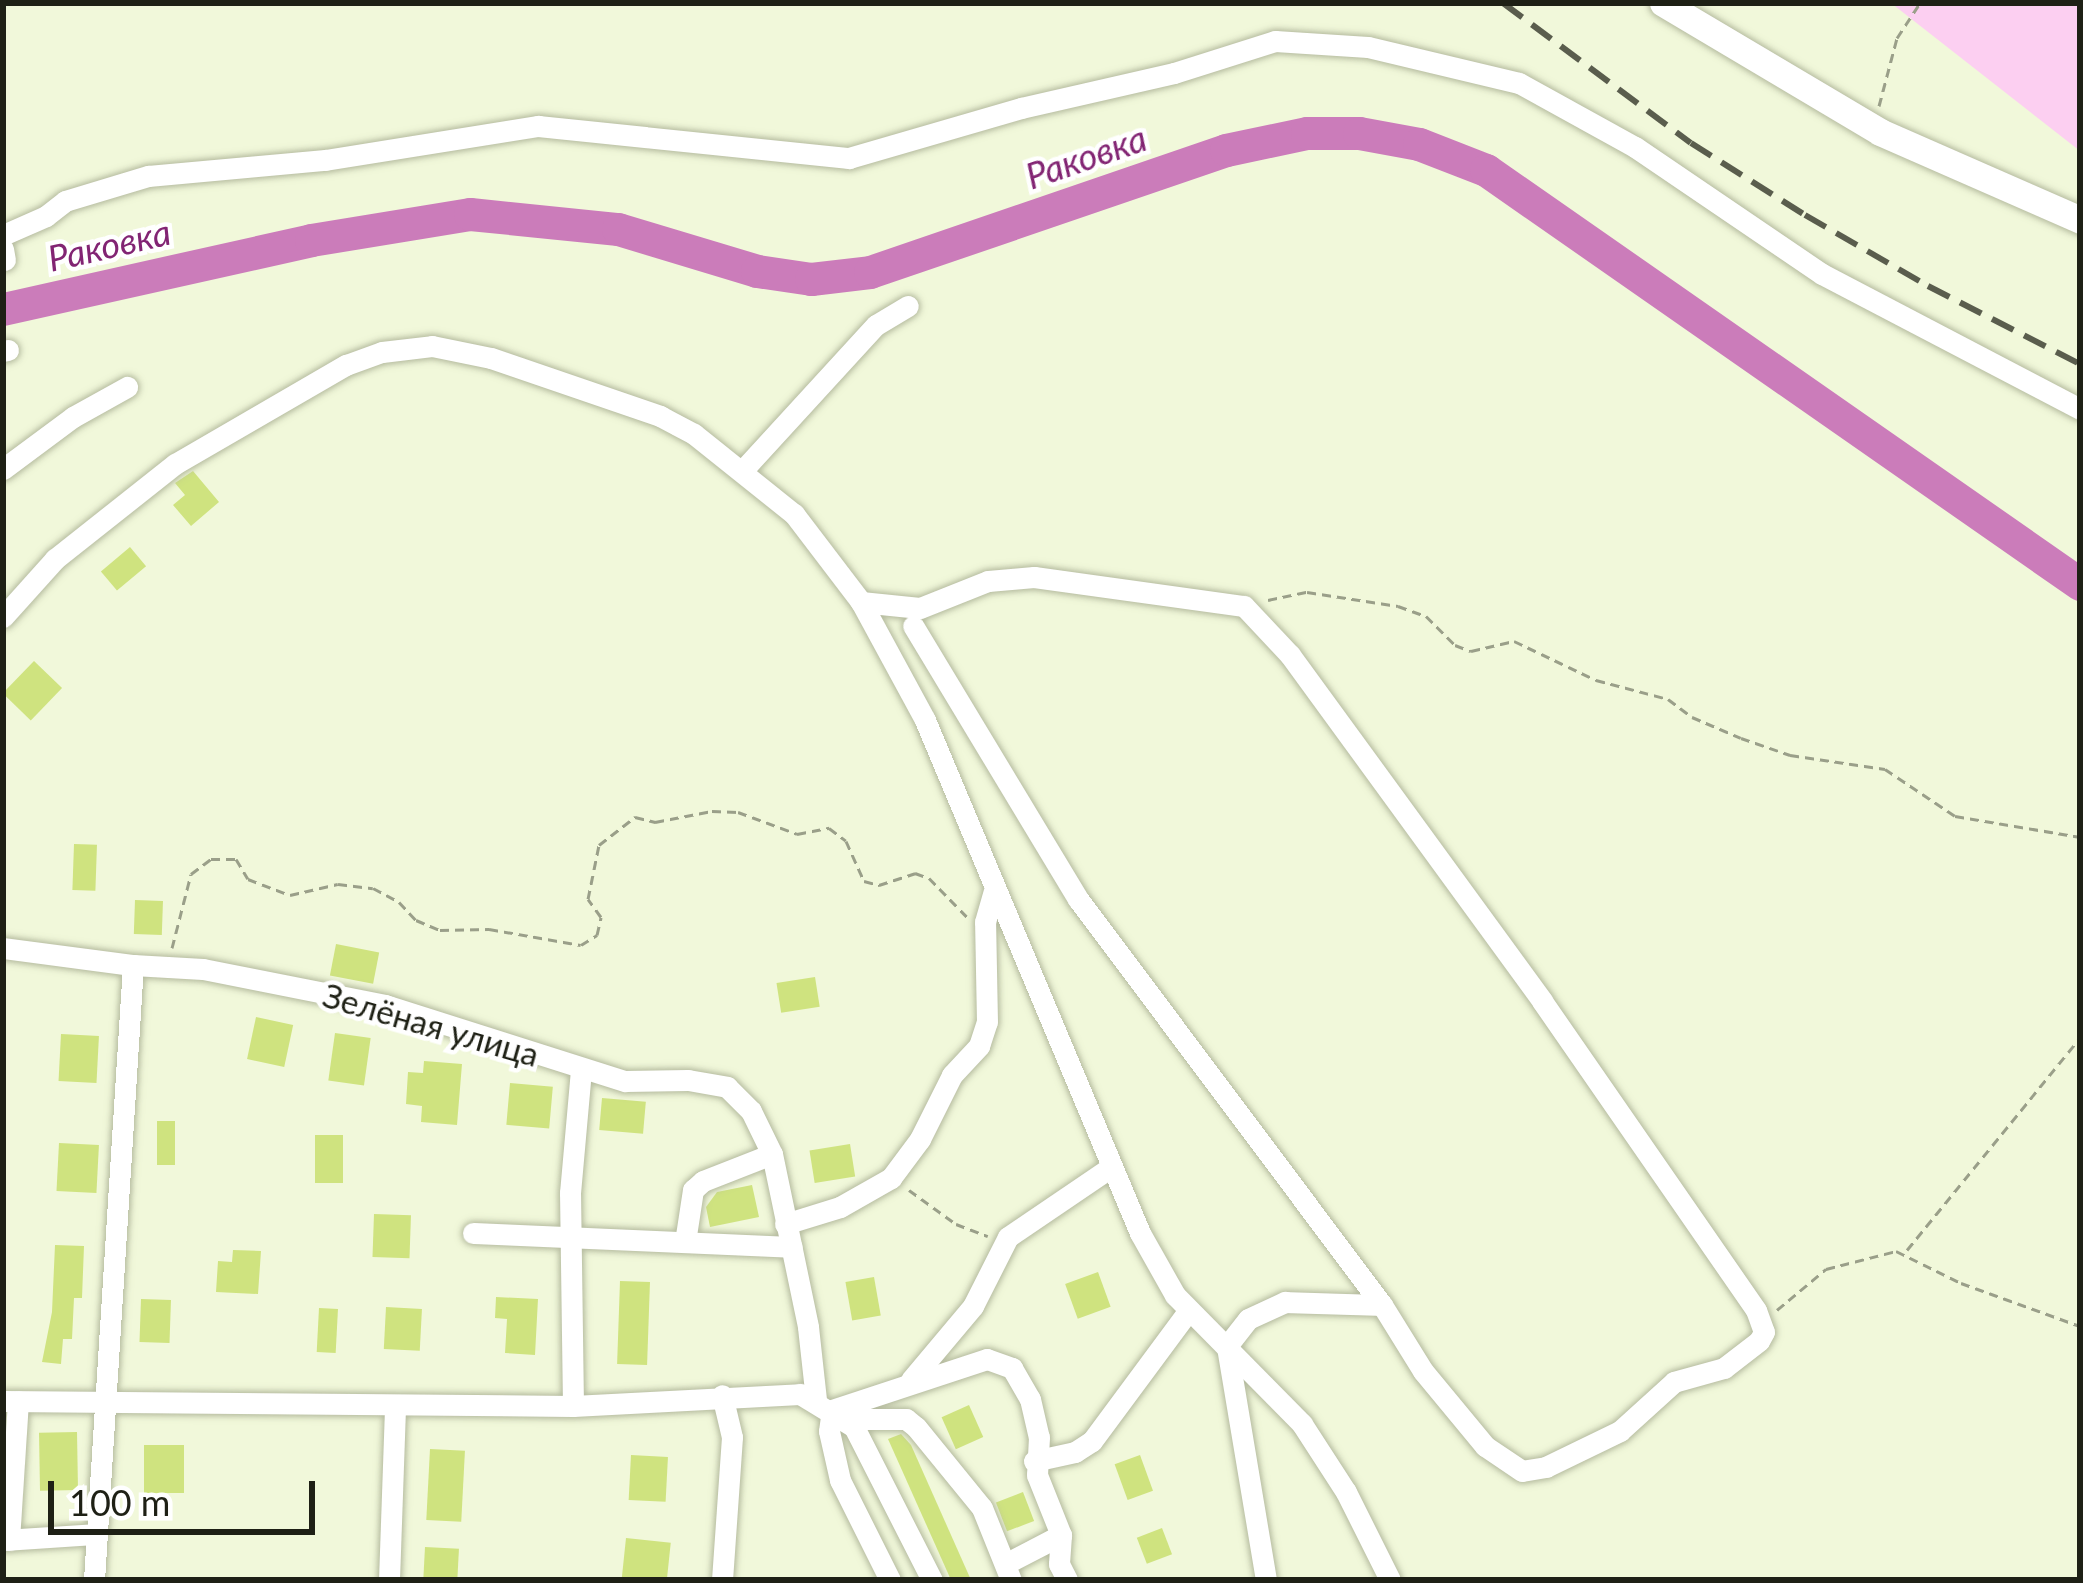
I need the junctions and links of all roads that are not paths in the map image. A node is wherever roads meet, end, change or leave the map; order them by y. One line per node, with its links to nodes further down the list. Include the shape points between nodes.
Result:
1 (1663, 3): 2 (main road, via 1861,121)
2 (2080, 220)
3 (3, 235): 6 (street, via 65,201 148,176 325,160 538,126 849,158 1275,41 1369,47 1519,82 1635,147 1822,274)
4 (908, 306): 8 (street, via 876,325)
5 (127, 387): 7 (street)
6 (2080, 409)
7 (3, 469)
8 (742, 470): 9 (street, via 794,514); 10 (street, via 660,416 452,349 382,352 292,395 131,497 55,560)
9 (861, 602): 11 (street); 12 (street)
10 (3, 617)
11 (916, 617): 12 (street); 24 (street, via 1078,899); 24 (street, via 988,581 1034,577 1244,606 1290,655 1542,1001 1756,1310 1763,1332 1724,1368 1674,1382 1620,1431 1522,1471 1485,1446)
12 (904, 678): 13 (street)
13 (994, 891): 18 (street); 19 (street, via 985,922 985,1035 952,1075 920,1139 891,1178 840,1207)
14 (3, 948): 15 (street, Зелёная улица)
15 (133, 965): 16 (street, Зелёная улица, via 385,1005); 30 (street)
16 (580, 1070): 17 (street, Зелёная улица, via 625,1082 727,1087 751,1111); 21 (street)
17 (772, 1154): 19 (street); 22 (street, via 693,1190)
18 (1111, 1167): 25 (street, via 1140,1233); 27 (street, via 1008,1238 973,1306)
19 (785, 1223): 23 (street)
20 (473, 1233): 21 (street)
21 (572, 1241): 22 (street); 32 (street)
22 (685, 1242): 23 (street)
23 (792, 1247): 33 (street)
24 (1382, 1305): 26 (street, via 1286,1302 1248,1318)
25 (1189, 1310): 26 (street); 34 (street, via 1092,1441)
26 (1226, 1346): 45 (street); 46 (street, via 1302,1424)
27 (910, 1380): 33 (street); 34 (street, via 975,1360 1012,1368 1036,1418)
28 (722, 1395): 32 (street); 33 (street, via 786,1393); 41 (street, via 732,1437)
29 (10, 1401): 30 (street); 37 (street)
30 (105, 1402): 31 (street); 35 (street)
31 (395, 1406): 32 (street); 40 (street)
32 (573, 1406)
33 (831, 1409): 38 (street, via 916,1427 982,1508); 42 (street, via 840,1480); 43 (street, via 860,1436)
34 (1034, 1460): 36 (street)
35 (95, 1534): 37 (street); 39 (street)
36 (1061, 1535): 38 (street); 44 (street)
37 (6, 1540)
38 (1009, 1572)
39 (94, 1580)
40 (389, 1580)
41 (722, 1580)
42 (890, 1580)
43 (932, 1580)
44 (1067, 1580)
45 (1266, 1580)
46 (1390, 1580)

